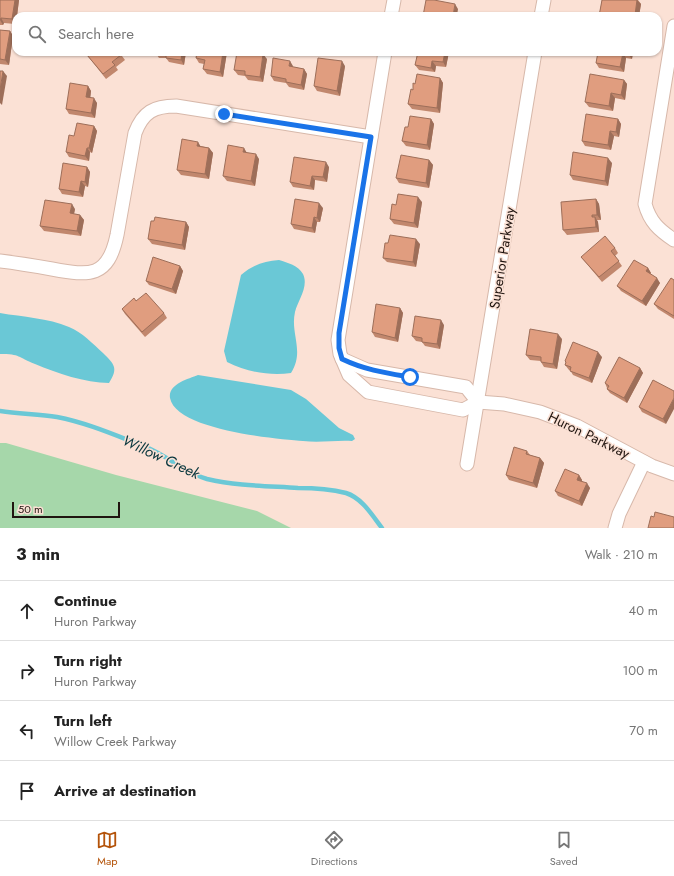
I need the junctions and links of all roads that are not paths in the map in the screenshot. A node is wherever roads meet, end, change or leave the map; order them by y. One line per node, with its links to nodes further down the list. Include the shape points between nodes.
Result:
1 (394, 0): 3 (street)
2 (544, 0): 4 (street)
3 (392, 12)
4 (542, 12)
5 (674, 26): 9 (street, via 646,204 648,216 655,226)
6 (384, 56): 8 (street, Huron Parkway)
7 (534, 56): 14 (street, Superior Parkway)
8 (371, 137): 10 (street, via 176,106 156,108 141,119 135,134 114,252 107,262 96,270 79,274); 11 (street, Huron Parkway, via 339,333)
9 (674, 240)
10 (0, 260)
11 (342, 359): 12 (street, via 367,370); 13 (street, Huron Parkway, via 349,375 368,392)
12 (410, 377): 13 (street); 14 (street, via 466,387)
13 (407, 400): 14 (street, Huron Parkway, via 463,410)
14 (478, 402): 15 (street, Huron Parkway, via 504,404 558,418); 16 (street, Superior Parkway)
15 (644, 462): 17 (street, Huron Parkway); 18 (street)
16 (467, 464)
17 (674, 474)
18 (615, 528)

